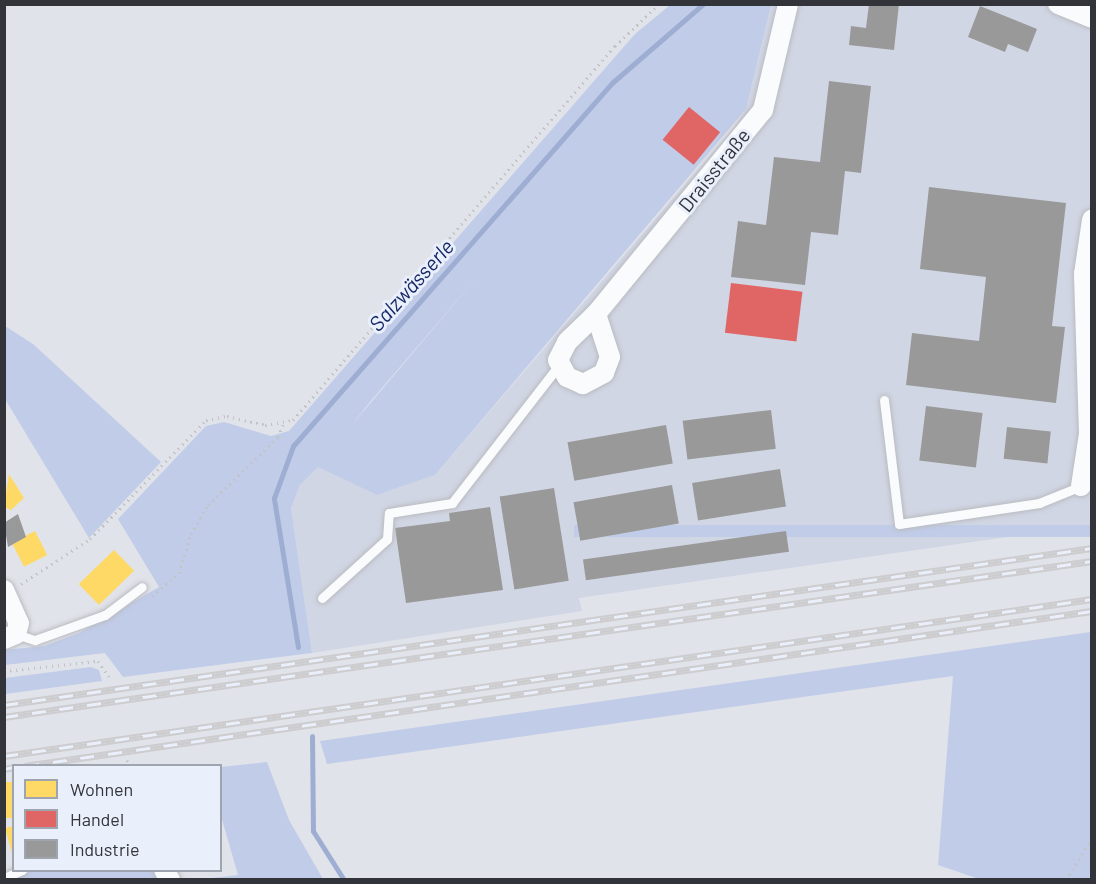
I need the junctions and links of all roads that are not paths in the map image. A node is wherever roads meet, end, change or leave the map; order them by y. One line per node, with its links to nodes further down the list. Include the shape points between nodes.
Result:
1 (788, 4): 5 (street, Draisstraße, via 763,110)
2 (1058, 4): 3 (street)
3 (1092, 18)
4 (1092, 220): 6 (street, via 1083,274)
5 (596, 315): 7 (street, Draisstraße, via 567,342); 7 (street, via 610,357 604,373 583,384 567,377)
6 (1091, 361): 9 (street, via 1089,434)
7 (560, 364): 12 (lane, via 452,503 389,513 387,539)
8 (885, 400): 9 (lane, via 899,524 1039,503)
9 (1081, 486)
10 (142, 587): 13 (lane, via 105,615 35,640)
11 (5, 592): 13 (street, via 18,615)
12 (322, 598)
13 (10, 637)

